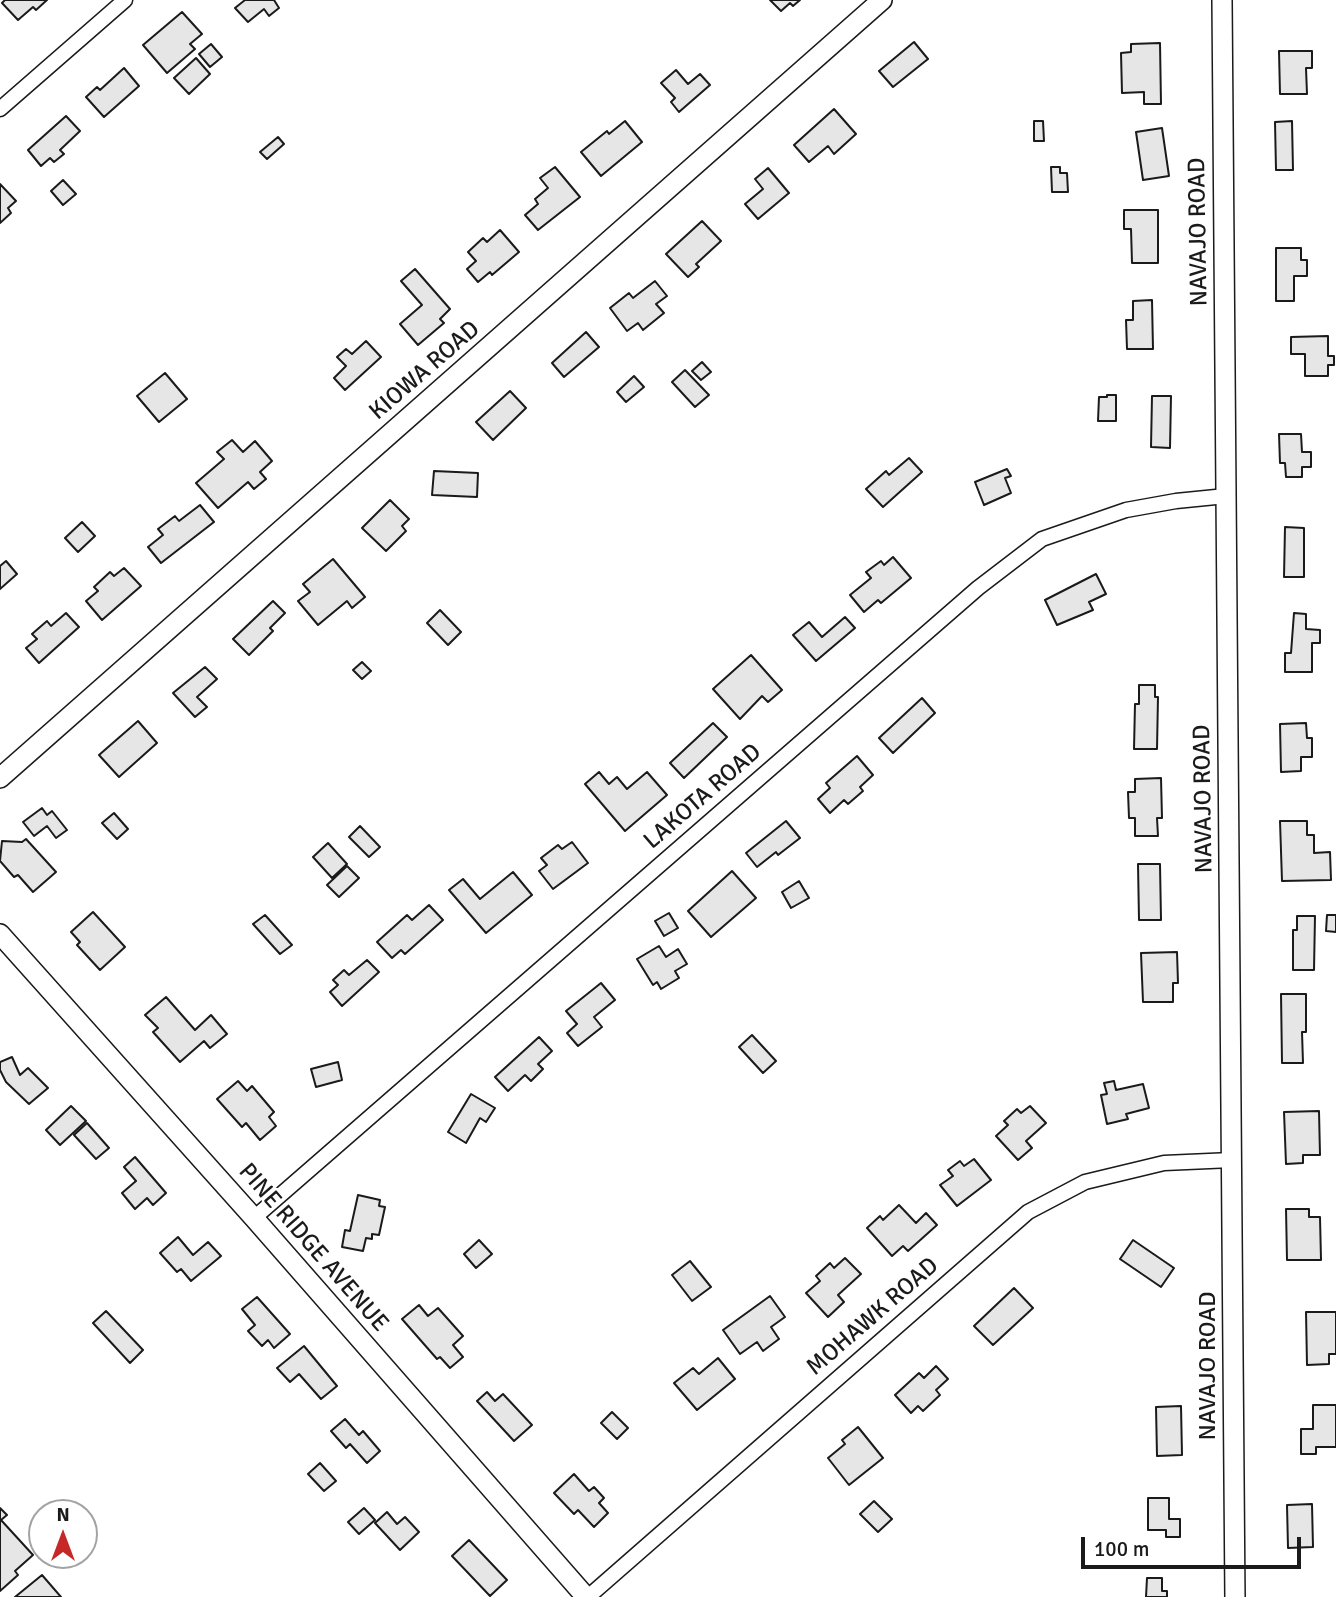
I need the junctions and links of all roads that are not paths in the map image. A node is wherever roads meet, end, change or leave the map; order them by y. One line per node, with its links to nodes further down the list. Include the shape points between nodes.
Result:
1 (125, 0): 4 (street)
2 (882, 0): 6 (street, KIOWA ROAD)
3 (1222, 0): 5 (street, NAVAJO ROAD)
4 (0, 109)
5 (1226, 496): 8 (street, NAVAJO ROAD); 9 (street, LAKOTA ROAD, via 1126,510 1042,538 978,588)
6 (0, 778)
7 (0, 934): 9 (street, PINE RIDGE AVENUE)
8 (1232, 1160): 10 (street, MOHAWK ROAD, via 1164,1163 1085,1182 1028,1212); 11 (street, NAVAJO ROAD)
9 (254, 1218): 10 (street, PINE RIDGE AVENUE)
10 (587, 1597)
11 (1235, 1597)

